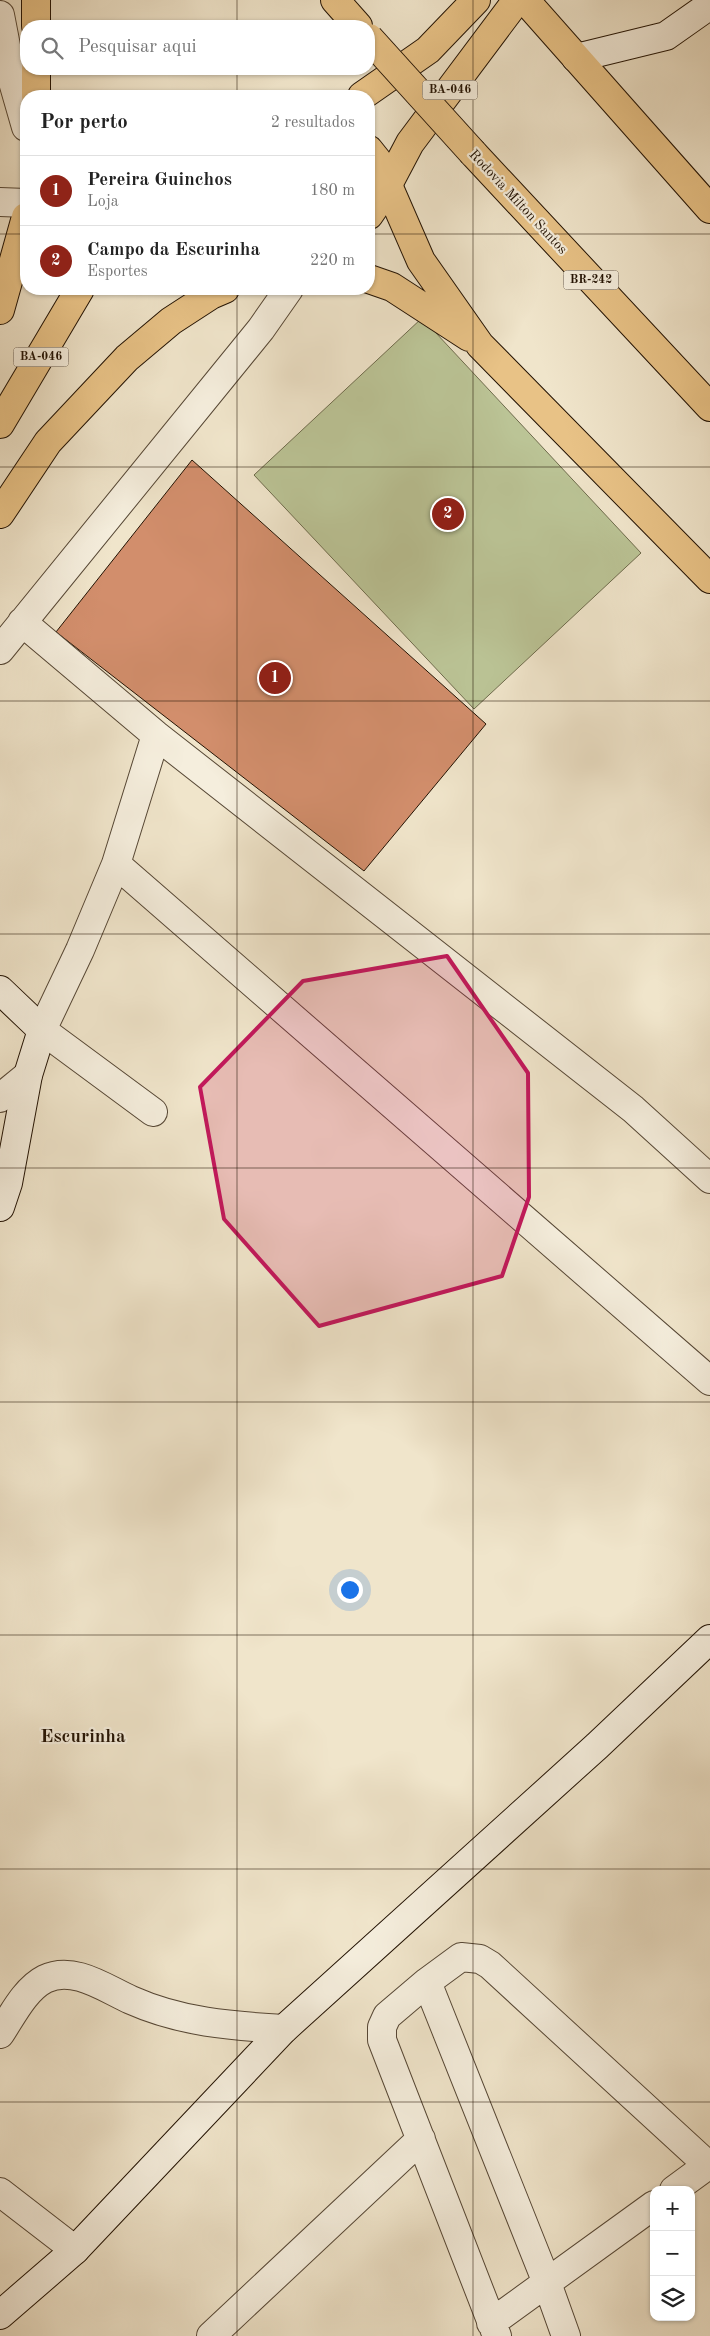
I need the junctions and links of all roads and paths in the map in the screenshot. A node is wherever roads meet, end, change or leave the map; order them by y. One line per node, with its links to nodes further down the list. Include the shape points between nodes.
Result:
1 (36, 0): 7 (main road)
2 (476, 0): 12 (main road, via 428,50)
3 (517, 0): 15 (main road, BA-046, via 410,143)
4 (525, 0): 9 (main road)
5 (710, 5): 9 (street, via 666,36)
6 (0, 15): 13 (street)
7 (36, 20)
8 (375, 45): 27 (main road, Rodovia Milton Santos / BR-242, bridge)
9 (576, 58): 19 (main road)
10 (36, 75): 11 (main road)
11 (36, 90)
12 (371, 90)
13 (20, 106)
14 (375, 158): 15 (main road)
15 (388, 184): 18 (main road, BA-046); 26 (main road, via 421,261)
16 (0, 202): 17 (street)
17 (20, 203)
18 (375, 205)
19 (710, 209)
20 (20, 238): 25 (main road)
21 (375, 281): 26 (main road, via 392,287)
22 (76, 295): 28 (main road, BA-046)
23 (211, 295): 29 (main road, via 127,358 48,442)
24 (285, 295): 31 (street, via 261,329)
25 (0, 310)
26 (480, 345): 30 (main road)
27 (710, 407)
28 (0, 424)
29 (0, 514)
30 (710, 579)
31 (22, 622): 32 (street); 33 (street)
32 (0, 650)
33 (156, 735): 34 (street); 40 (street, via 632,1109)
34 (116, 864): 36 (street); 42 (street)
35 (0, 990): 36 (street)
36 (42, 1030): 37 (street); 39 (street)
37 (28, 1075): 38 (street); 41 (street, via 8,1183)
38 (0, 1098)
39 (153, 1112)
40 (710, 1179)
41 (0, 1207)
42 (710, 1381)
43 (710, 1638): 45 (street, via 597,1746)
44 (426, 1982): 47 (street, via 387,2016 382,2027 382,2040); 48 (street, via 461,1958 480,1959 490,1965); 53 (street)
45 (284, 2028): 46 (street, via 192,2020 133,2001 86,1978 58,1975 44,1979 27,1995); 52 (street)
46 (0, 2034)
47 (421, 2139): 55 (street); 56 (street)
48 (709, 2166): 49 (street)
49 (680, 2186)
50 (0, 2192): 52 (street)
51 (650, 2207): 53 (street)
52 (75, 2250): 54 (street)
53 (547, 2283): 55 (street); 57 (street)
54 (0, 2315)
55 (494, 2329)
56 (211, 2336)
57 (566, 2336)

